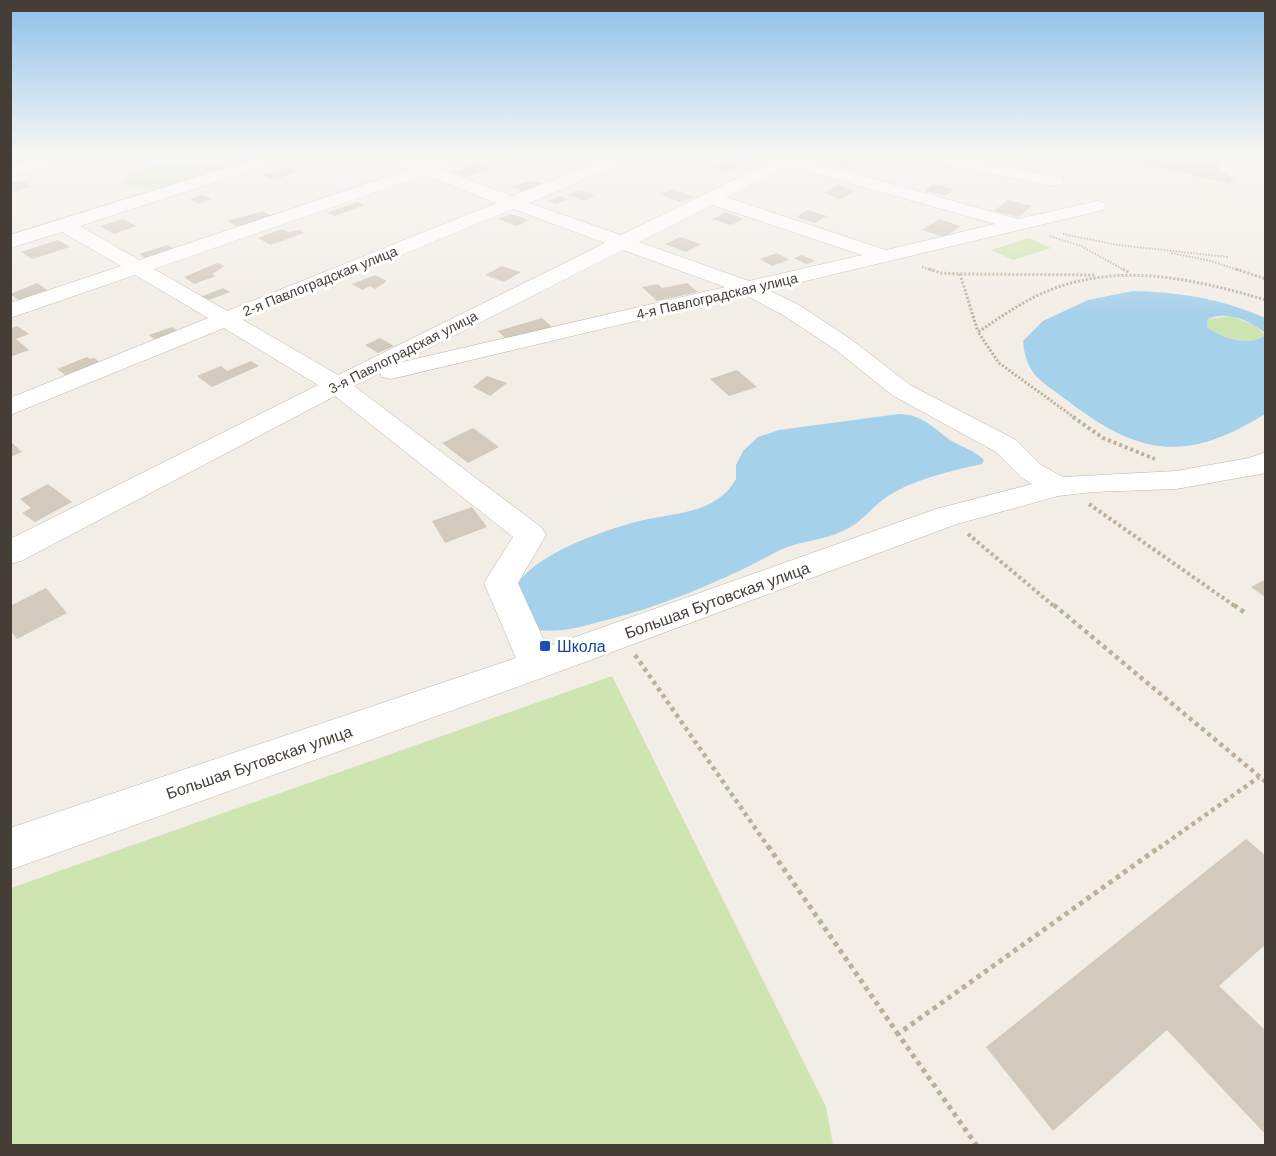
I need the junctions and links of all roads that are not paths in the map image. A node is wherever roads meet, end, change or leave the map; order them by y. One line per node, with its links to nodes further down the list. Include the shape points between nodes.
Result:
1 (115, 209): 9 (street)
2 (308, 209): 14 (street)
3 (498, 209): 17 (street, 2-я Павлоградская улица)
4 (530, 209): 12 (street)
5 (689, 209): 12 (street, 3-я Павлоградская улица)
6 (743, 209): 13 (street)
7 (964, 209): 10 (street)
8 (1085, 209): 10 (street, 4-я Павлоградская улица)
9 (65, 225): 11 (street); 14 (street)
10 (1018, 225): 13 (street, 4-я Павлоградская улица)
11 (10, 242)
12 (624, 242): 15 (street); 18 (street, 3-я Павлоградская улица)
13 (886, 257): 15 (street, 4-я Павлоградская улица)
14 (134, 267): 16 (street); 17 (street)
15 (748, 288): 18 (street, 4-я Павлоградская улица); 21 (street, via 791,310 844,345 901,390 1006,446 1031,471)
16 (10, 311)
17 (224, 319): 18 (street); 19 (street, 2-я Павлоградская улица)
18 (337, 385): 22 (street, 3-я Павлоградская улица); 23 (street, via 530,535 501,583)
19 (10, 407)
20 (1266, 461): 21 (street, Большая Бутовская улица, via 1257,466 1176,480 1093,483)
21 (1070, 493): 23 (street, Большая Бутовская улица, via 946,516)
22 (10, 553)
23 (537, 665): 24 (street, Большая Бутовская улица)
24 (10, 849)

